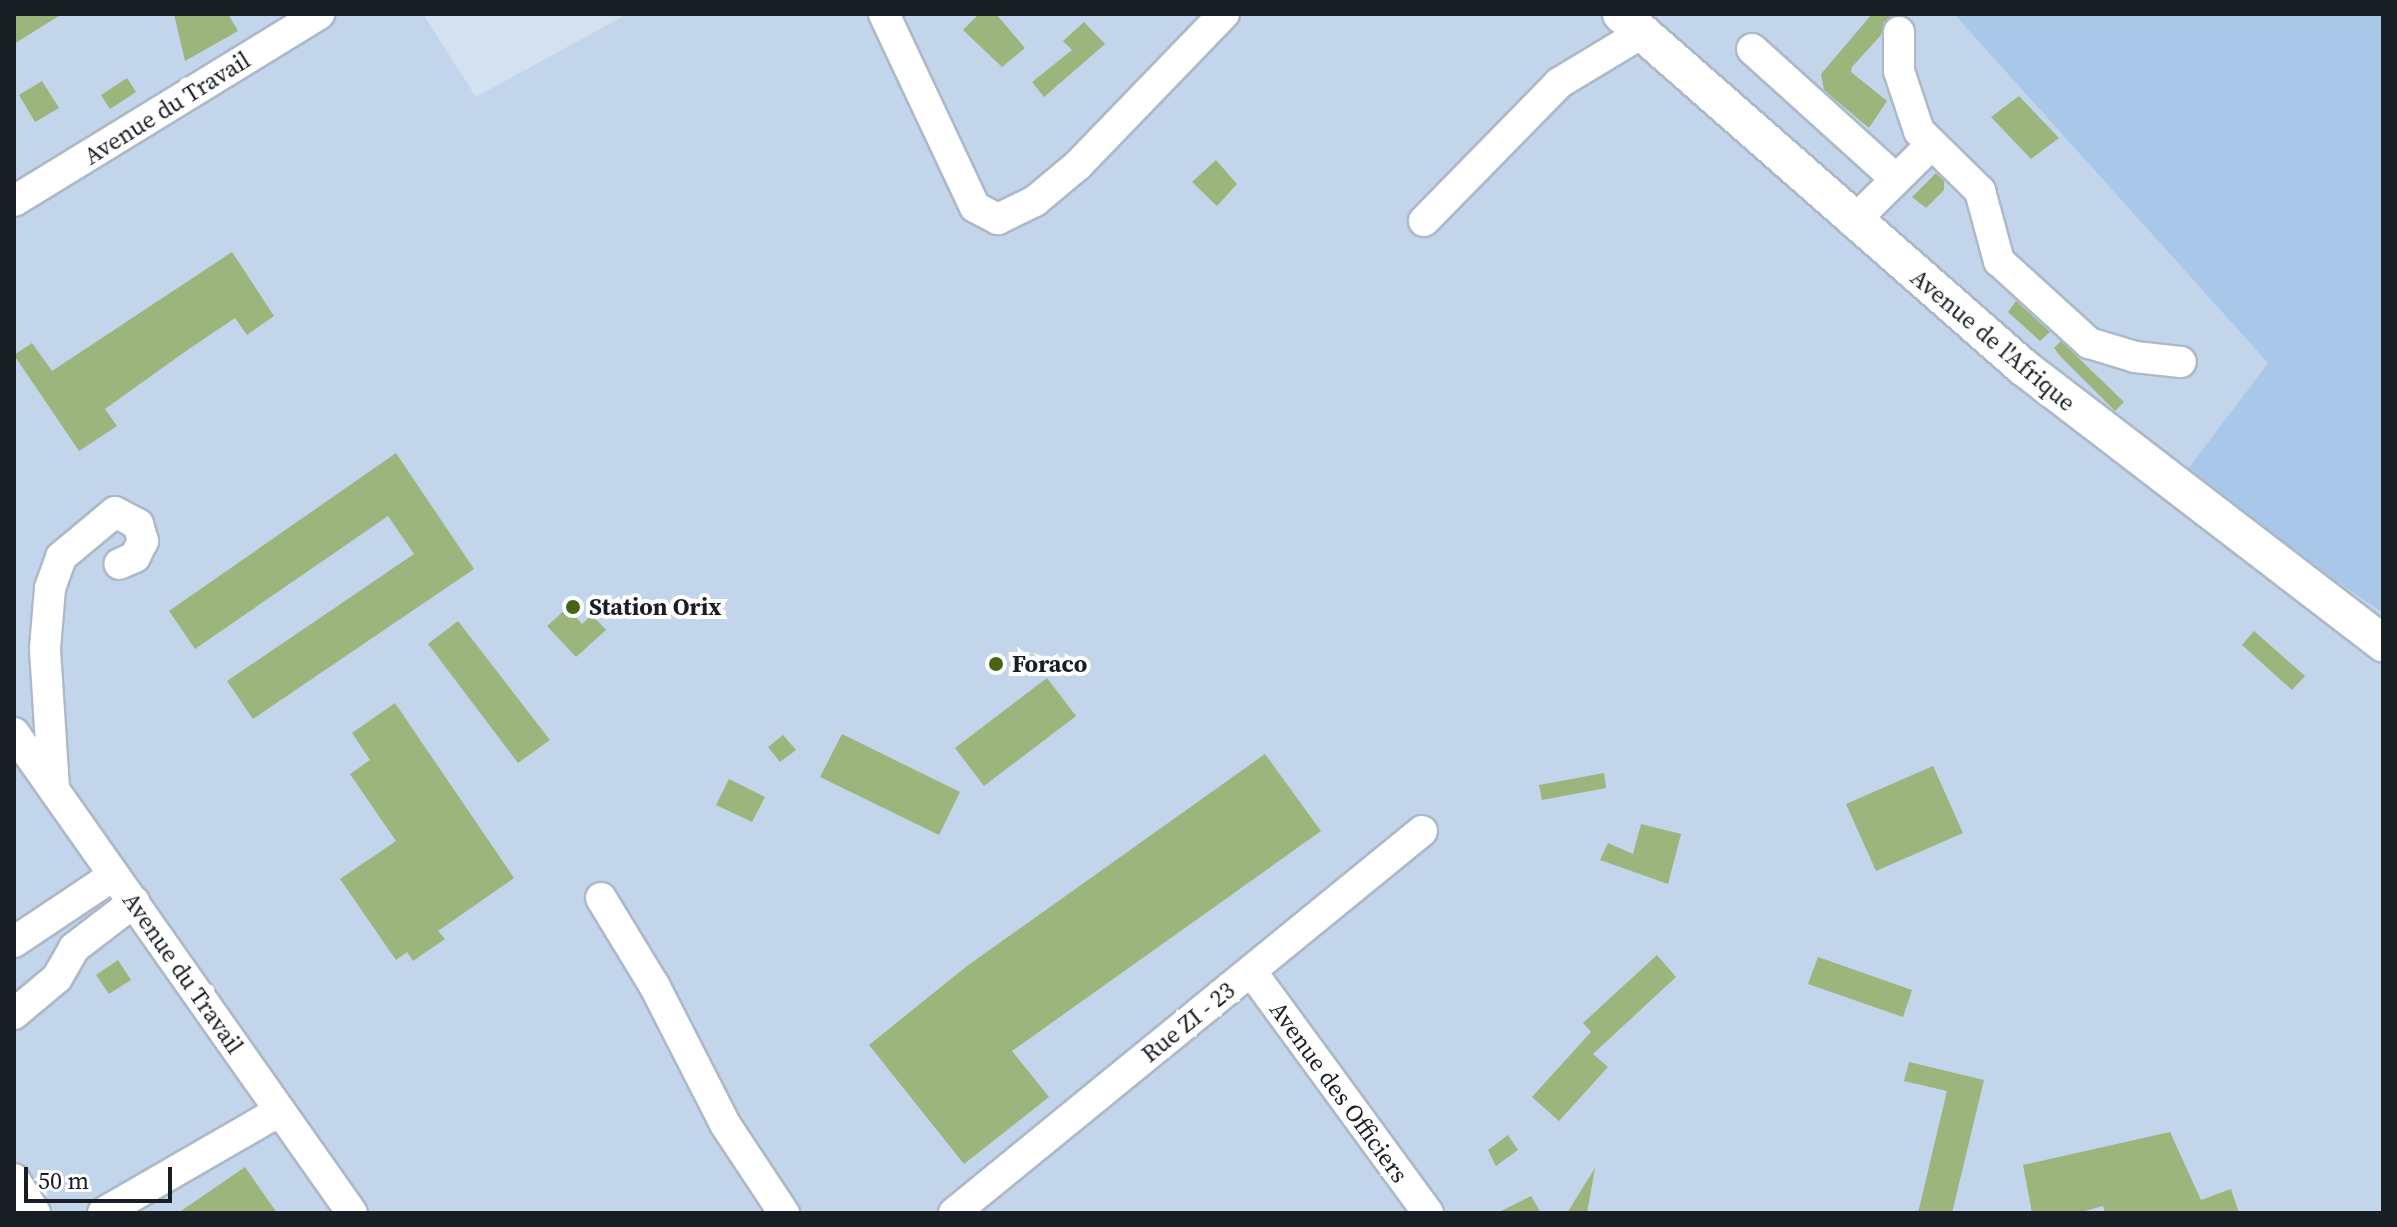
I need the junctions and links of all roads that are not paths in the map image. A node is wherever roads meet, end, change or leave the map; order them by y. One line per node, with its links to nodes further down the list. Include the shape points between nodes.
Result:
1 (319, 14): 9 (street, Avenue du Travail)
2 (884, 14): 3 (street, via 975,207 985,217 998,219 1035,201 1078,165)
3 (1224, 14)
4 (1632, 23): 10 (street, via 1559,83); 11 (main road, Avenue de l'Afrique)
5 (1899, 32): 7 (street, via 1899,71 1919,131)
6 (1752, 49): 8 (street)
7 (1930, 146): 8 (street); 12 (street, via 1980,191 1999,261 2089,343 2135,357)
8 (1896, 179): 11 (street)
9 (14, 201)
10 (1424, 221)
11 (1853, 222): 14 (main road, Avenue de l'Afrique, via 2158,475)
12 (2181, 362)
13 (119, 564): 16 (street, via 140,550 142,532 132,517 115,512 61,557 50,588 45,648)
14 (2383, 643)
15 (14, 733): 16 (street, Avenue du Travail)
16 (54, 791): 18 (street, Avenue du Travail)
17 (1422, 831): 22 (street, Rue ZI - 23)
18 (114, 875): 20 (street, Avenue du Travail); 21 (street)
19 (601, 898): 29 (street, via 654,985 725,1124)
20 (134, 902): 23 (street, via 82,940 57,978); 24 (street, Avenue du Travail)
21 (14, 942)
22 (1251, 971): 30 (street, Rue ZI - 23); 31 (street, Avenue des Officiers)
23 (14, 1014)
24 (280, 1111): 27 (street); 28 (street, Avenue du Travail)
25 (14, 1179): 26 (street)
26 (35, 1213)
27 (103, 1213)
28 (352, 1213)
29 (784, 1213)
30 (954, 1213)
31 (1428, 1213)

